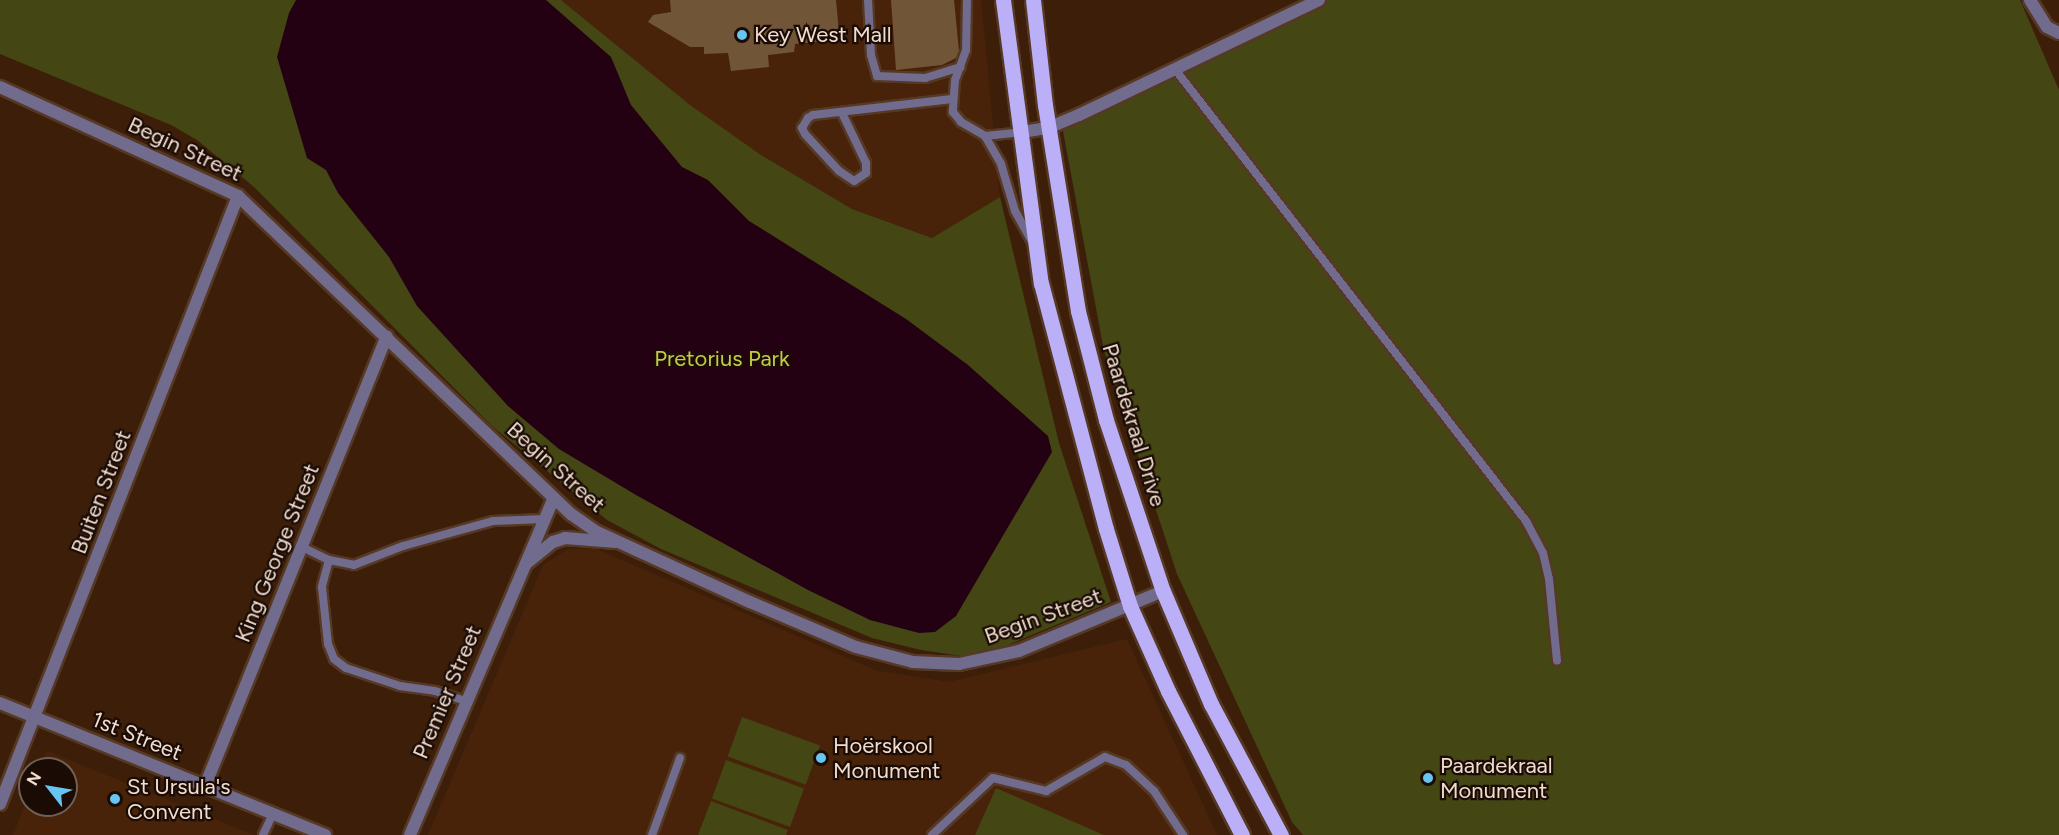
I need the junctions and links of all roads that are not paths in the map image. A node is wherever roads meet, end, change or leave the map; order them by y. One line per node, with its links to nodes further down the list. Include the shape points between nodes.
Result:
1 (868, 0): 8 (lane, via 871,55 877,76 924,78)
2 (967, 0): 8 (lane, via 966,50)
3 (1003, 0): 14 (main road)
4 (1034, 0): 13 (main road, Paardekraal Drive)
5 (1318, 0): 9 (street)
6 (2030, 0): 7 (street, via 2042,21)
7 (2057, 32)
8 (960, 67): 11 (lane)
9 (1174, 68): 13 (street); 27 (lane, via 1526,521 1543,553 1549,579)
10 (0, 87): 16 (street, Begin Street)
11 (952, 99): 12 (lane); 15 (lane, via 953,112 961,122)
12 (842, 113): 12 (lane, via 813,115 802,128 839,171 854,181 866,173 866,163)
13 (1048, 128): 14 (street); 25 (main road, Paardekraal Drive, via 1078,311 1106,420)
14 (1022, 132): 15 (lane); 17 (main road)
15 (985, 136): 17 (lane, via 1001,164 1019,220)
16 (238, 196): 18 (street, Begin Street); 30 (street, Buiten Street)
17 (1035, 247): 26 (main road, via 1076,420)
18 (387, 336): 19 (street, Begin Street); 22 (street, King George Street)
19 (554, 498): 20 (street, Premier Street); 21 (street, Begin Street, via 597,532)
20 (545, 519): 23 (lane, via 493,521 403,546 354,565); 24 (street, Premier Street)
21 (620, 542): 24 (street, Premier Street, via 565,538 542,549); 26 (street, Begin Street, via 827,635 912,662 959,664 1019,651)
22 (302, 547): 23 (lane); 32 (street, King George Street)
23 (329, 560): 28 (lane, via 322,587 328,644 334,659 346,668 400,686)
24 (523, 566): 28 (street, Premier Street)
25 (1163, 591): 26 (street, Begin Street); 42 (main road, Paardekraal Drive, via 1211,704)
26 (1130, 606): 41 (main road, via 1168,691)
27 (1557, 661)
28 (466, 700): 37 (street, Premier Street)
29 (0, 703): 30 (street, 1st Street)
30 (36, 718): 32 (street, 1st Street); 33 (street, Buiten Street)
31 (680, 758): 38 (lane)
32 (205, 786): 34 (street, 1st Street)
33 (0, 804)
34 (273, 813): 35 (lane); 36 (street, 1st Street)
35 (263, 835)
36 (325, 835)
37 (410, 835)
38 (652, 835)
39 (932, 835): 40 (lane, via 993,778 1047,791 1105,757 1126,765 1154,791)
40 (1183, 835)
41 (1242, 835)
42 (1281, 835)

